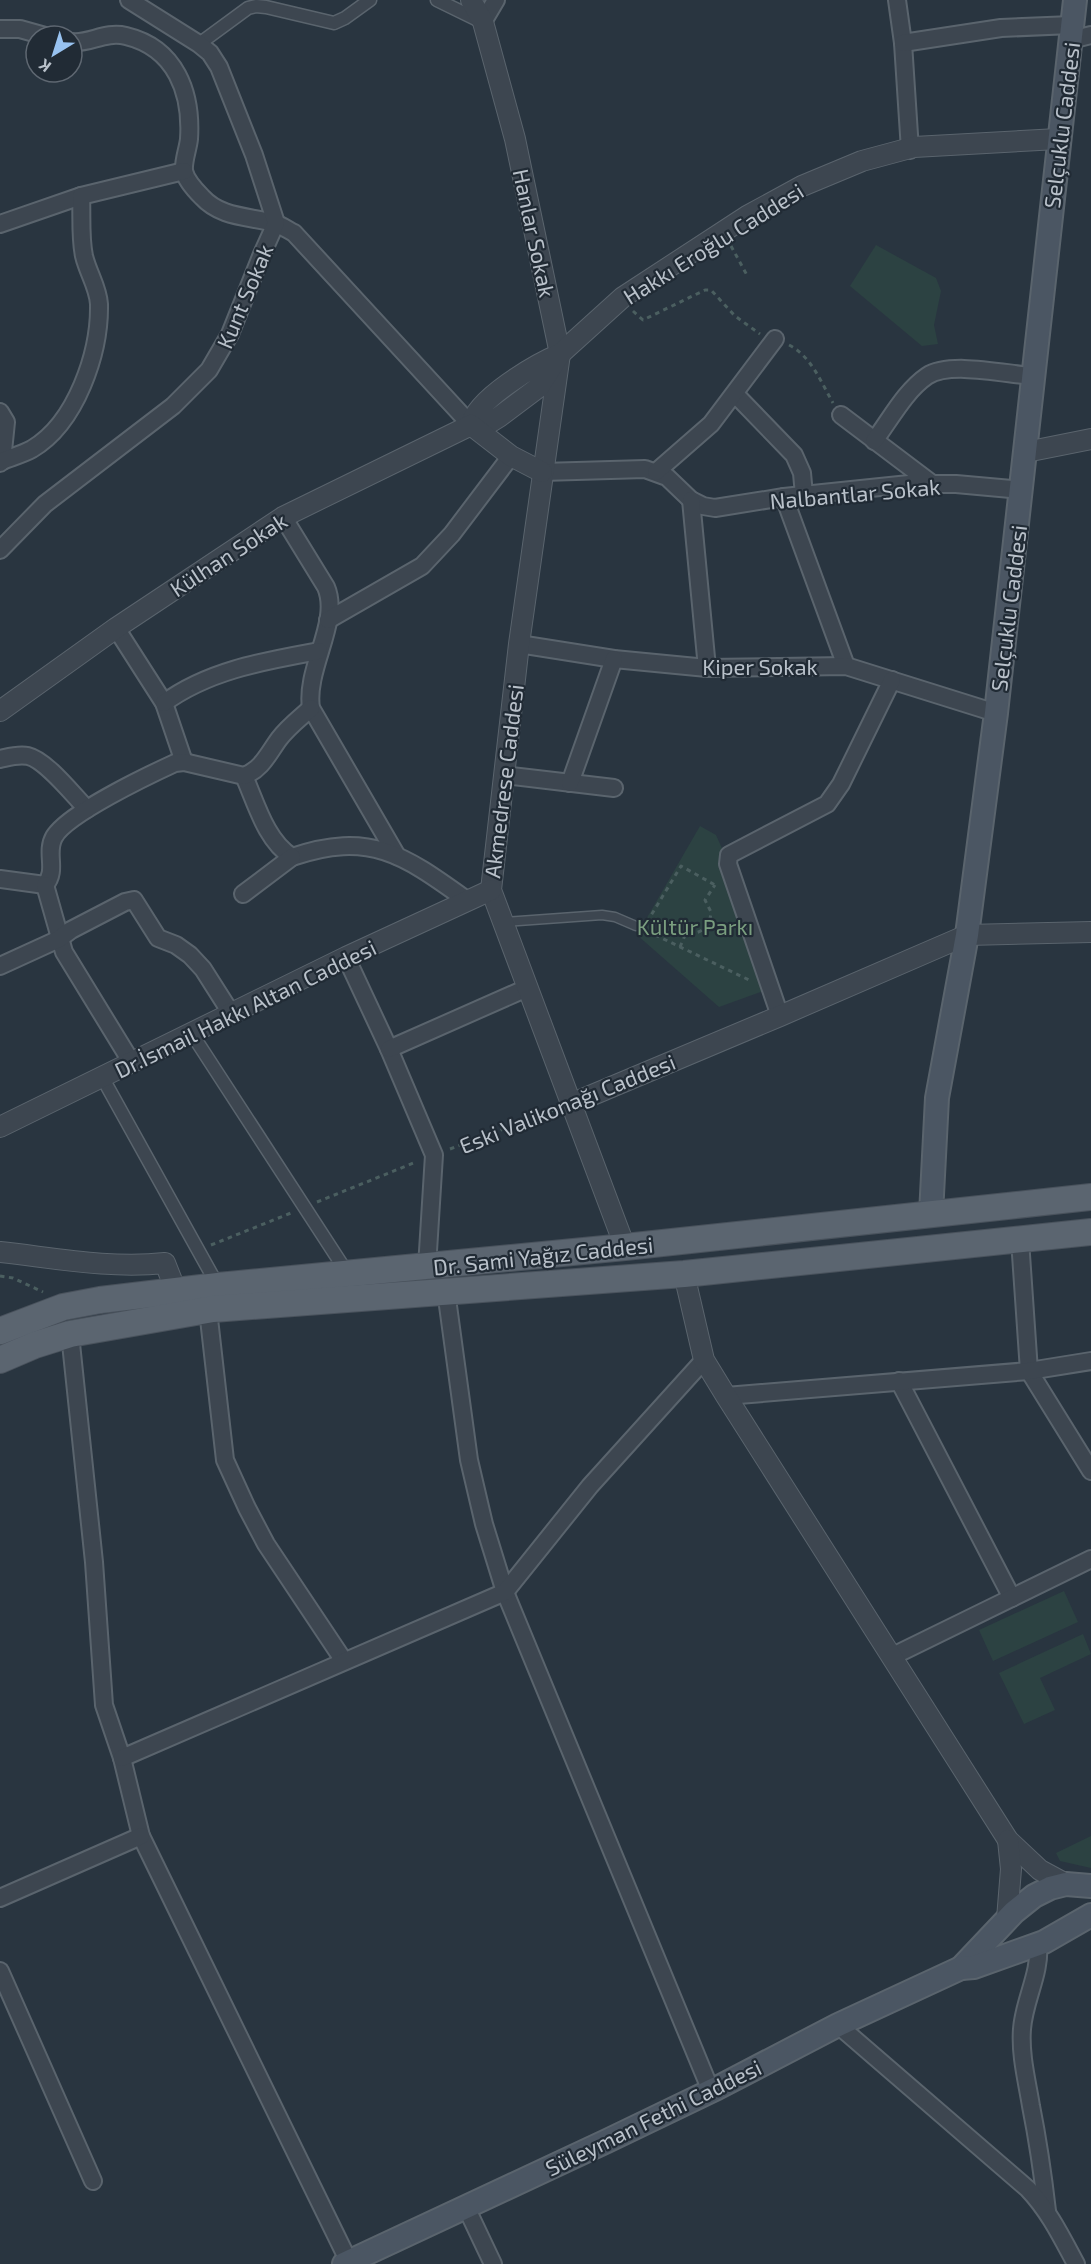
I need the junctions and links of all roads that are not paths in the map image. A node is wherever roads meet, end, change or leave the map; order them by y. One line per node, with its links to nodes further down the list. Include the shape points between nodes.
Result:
1 (129, 0): 14 (street, Kunt Sokak)
2 (370, 0): 14 (street, via 334,23 266,7 248,8)
3 (437, 0): 8 (street)
4 (471, 0): 8 (street, Hanlar Sokak)
5 (496, 0): 8 (street)
6 (897, 0): 13 (street)
7 (1075, 0): 11 (main road, Selçuklu Caddesi)
8 (483, 22): 22 (street, Hanlar Sokak, via 514,139)
9 (0, 28): 10 (street)
10 (24, 30)
11 (1078, 33): 13 (street, via 1001,28); 15 (main road, Selçuklu Caddesi)
12 (84, 41): 17 (street, via 110,34 126,36 165,58 180,76 190,113)
13 (903, 43): 16 (street)
14 (199, 44): 19 (street, Kunt Sokak, via 210,53 228,87)
15 (1058, 139): 16 (street, Hakkı Eroğlu Caddesi, via 936,144); 23 (main road, Selçuklu Caddesi)
16 (910, 150): 22 (street, Hakkı Eroğlu Caddesi, via 873,157 779,199 623,297)
17 (184, 171): 18 (street); 19 (street, via 203,199 217,209)
18 (81, 196): 20 (street); 32 (street, via 84,256 99,304 92,360 80,394 51,433 32,449)
19 (276, 223): 27 (street, via 294,233); 41 (street, Kunt Sokak, via 230,334 208,370 173,406 45,504)
20 (0, 224)
21 (775, 339): 24 (street)
22 (560, 354): 27 (street, via 524,372 483,404); 33 (street, Hanlar Sokak)
23 (1032, 376): 29 (street, via 939,370 912,391); 30 (main road, Selçuklu Caddesi)
24 (735, 394): 34 (street, via 700,435); 37 (street, via 794,455 802,472)
25 (0, 411): 32 (street, via 6,422)
26 (841, 415): 29 (street)
27 (471, 425): 31 (street); 40 (street, Külhan Sokak)
28 (1091, 439): 30 (street)
29 (874, 441): 35 (street)
30 (1026, 452): 36 (main road, Selçuklu Caddesi)
31 (512, 456): 33 (street); 42 (street, via 453,534 422,566)
32 (1, 462)
33 (542, 472): 34 (street, Nalbantlar Sokak, via 633,468); 44 (street, Akmedrese Caddesi)
34 (656, 472): 39 (street, Nalbantlar Sokak)
35 (931, 483): 36 (street, Nalbantlar Sokak); 37 (street, Nalbantlar Sokak)
36 (1022, 490): 53 (main road, Selçuklu Caddesi)
37 (804, 495): 38 (street, Nalbantlar Sokak)
38 (784, 497): 39 (street, Nalbantlar Sokak, via 715,508); 47 (street)
39 (691, 500): 48 (street)
40 (282, 517): 42 (street, via 326,587 331,599); 43 (street, Külhan Sokak)
41 (0, 550)
42 (328, 620): 45 (street)
43 (116, 628): 50 (street); 52 (street, Külhan Sokak)
44 (519, 644): 46 (street, Kiper Sokak); 56 (street, Akmedrese Caddesi)
45 (319, 651): 50 (street, via 209,678); 51 (street, via 309,694)
46 (614, 659): 48 (street, Kiper Sokak); 58 (street)
47 (846, 666): 48 (street, Kiper Sokak); 49 (street, Kiper Sokak)
48 (707, 668)
49 (892, 680): 53 (street, Kiper Sokak); 77 (street, via 834,796 818,810 729,855 732,877)
50 (164, 703): 55 (street)
51 (310, 708): 57 (street, via 280,738 262,765); 61 (street)
52 (0, 711)
53 (996, 713): 71 (main road, Selçuklu Caddesi)
54 (0, 759): 60 (street, via 31,757)
55 (184, 762): 57 (street); 60 (street, via 162,769)
56 (504, 775): 58 (street); 65 (street, Akmedrese Caddesi)
57 (244, 776): 62 (street, via 278,846)
58 (570, 783): 59 (street)
59 (614, 788)
60 (87, 809): 64 (street, via 55,834 50,878)
61 (397, 856): 62 (street, via 372,847 347,845); 67 (street)
62 (292, 857): 66 (street)
63 (0, 879): 64 (street)
64 (45, 885): 72 (street)
65 (490, 890): 67 (street, Dr.İsmail Hakkı Altan Caddesi); 68 (street, Akmedrese Caddesi)
66 (243, 894)
67 (468, 901): 73 (street, Dr.İsmail Hakkı Altan Caddesi)
68 (503, 922): 69 (lane, via 602,915); 75 (street, Akmedrese Caddesi)
69 (636, 926)
70 (1091, 932): 71 (street)
71 (967, 935): 77 (street, Eski Valikonağı Caddesi); 85 (main road, Selçuklu Caddesi, via 937,1098)
72 (59, 939): 74 (street); 76 (street, via 134,900 158,938 176,945 203,969); 80 (street, via 77,976)
73 (346, 957): 76 (street, Dr.İsmail Hakkı Altan Caddesi); 79 (street)
74 (0, 966)
75 (527, 988): 79 (street); 82 (street, Akmedrese Caddesi)
76 (231, 1013): 78 (street, Dr.İsmail Hakkı Altan Caddesi)
77 (780, 1016): 82 (street, Eski Valikonağı Caddesi)
78 (192, 1034): 80 (street, Dr.İsmail Hakkı Altan Caddesi); 91 (street)
79 (389, 1049): 90 (street, via 434,1155)
80 (132, 1063): 81 (street, Dr.İsmail Hakkı Altan Caddesi)
81 (102, 1077): 83 (street, Dr.İsmail Hakkı Altan Caddesi); 93 (street)
82 (571, 1104): 88 (street, Akmedrese Caddesi)
83 (1, 1123)
84 (1091, 1197): 85 (main road, Dr. Sami Yağız Caddesi)
85 (931, 1214): 88 (main road, Dr. Sami Yağız Caddesi)
86 (1091, 1232): 87 (main road, Dr. Sami Yağız Caddesi)
87 (1020, 1240): 92 (main road, Dr. Sami Yağız Caddesi); 102 (street)
88 (626, 1247): 90 (main road, Dr. Sami Yağız Caddesi)
89 (0, 1252): 94 (street, via 104,1265 165,1263)
90 (427, 1267): 91 (main road, Dr. Sami Yağız Caddesi)
91 (348, 1274): 93 (main road, Dr. Sami Yağız Caddesi)
92 (684, 1274): 95 (main road, Dr. Sami Yağız Caddesi); 100 (street)
93 (218, 1286): 94 (main road, Dr. Sami Yağız Caddesi)
94 (176, 1291): 97 (main road, Dr. Sami Yağız Caddesi, via 63,1307)
95 (446, 1291): 96 (main road, Dr. Sami Yağız Caddesi); 107 (street, via 469,1460)
96 (208, 1310): 98 (main road, Dr. Sami Yağız Caddesi); 110 (street, via 225,1460 266,1544)
97 (0, 1331)
98 (70, 1334): 99 (main road, Dr. Sami Yağız Caddesi); 111 (street, via 94,1562 104,1705)
99 (0, 1360)
100 (704, 1360): 104 (street); 107 (street, via 590,1486)
101 (1091, 1361): 102 (street)
102 (1029, 1371): 103 (street); 105 (street)
103 (900, 1381): 104 (street); 108 (street)
104 (726, 1396): 109 (street)
105 (1091, 1471)
106 (1091, 1559): 108 (street)
107 (505, 1592): 110 (street); 123 (street)
108 (1012, 1598): 109 (street)
109 (893, 1656): 113 (street)
110 (344, 1661): 111 (street)
111 (122, 1758): 112 (street)
112 (141, 1836): 116 (street); 127 (street)
113 (1008, 1840): 114 (street, via 1040,1870); 118 (street, via 1011,1869)
114 (1066, 1884): 115 (main road, Süleyman Fethi Caddesi); 118 (main road, Süleyman Fethi Caddesi, via 1034,1896)
115 (1091, 1886)
116 (0, 1898)
117 (1091, 1915): 119 (main road, Süleyman Fethi Caddesi)
118 (1007, 1919): 120 (main road, Süleyman Fethi Caddesi)
119 (1038, 1944): 120 (main road, Süleyman Fethi Caddesi); 126 (street, via 1040,1958 1027,1999 1022,2038)
120 (961, 1968): 122 (main road, Süleyman Fethi Caddesi)
121 (0, 1971): 124 (street)
122 (838, 2025): 123 (main road, Süleyman Fethi Caddesi); 126 (street, via 1028,2189)
123 (711, 2091): 125 (main road, Süleyman Fethi Caddesi)
124 (93, 2181)
125 (466, 2207): 127 (main road, Süleyman Fethi Caddesi); 128 (street)
126 (1047, 2212): 129 (street)
127 (347, 2263)
128 (493, 2264)
129 (1076, 2264)

